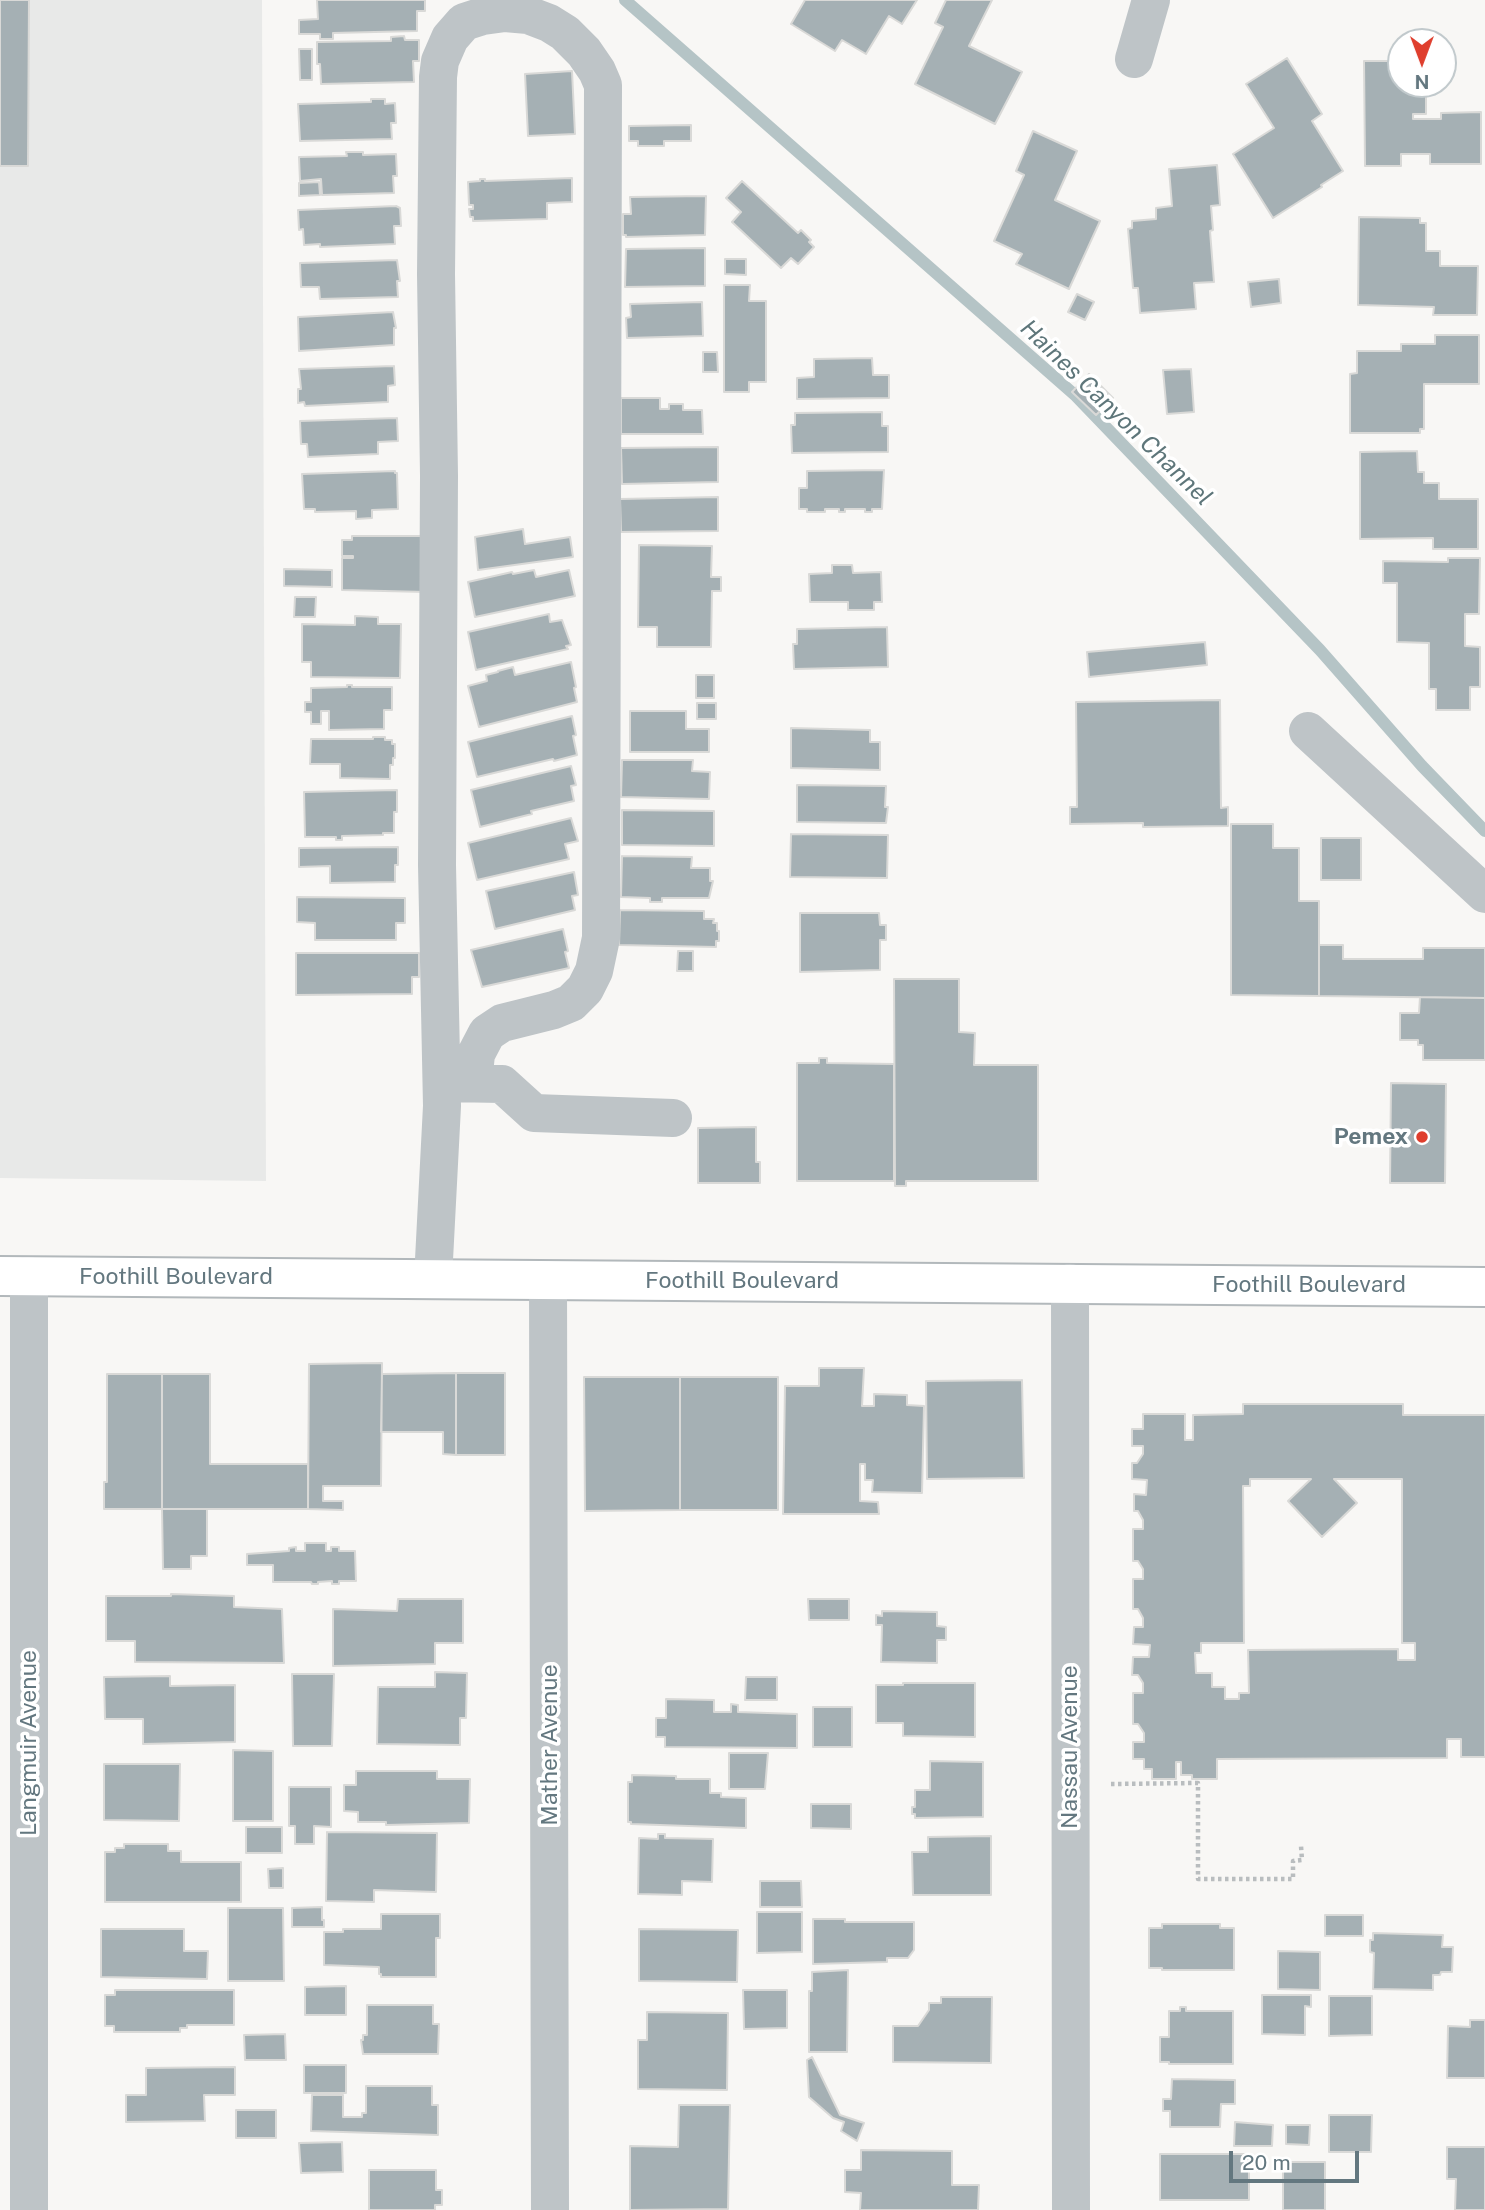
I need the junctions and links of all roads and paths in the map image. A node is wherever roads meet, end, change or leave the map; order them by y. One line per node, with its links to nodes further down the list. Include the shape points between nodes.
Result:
1 (1152, 0): 2 (street)
2 (1134, 58)
3 (1308, 731): 4 (street)
4 (1485, 894)
5 (457, 1083): 5 (street, via 487,1033 502,1023 571,1003 585,989 601,937 603,85 584,52 565,33 528,15 505,13 464,22 450,38 440,61 437,89 437,865); 6 (street, via 502,1084 534,1113); 8 (street)
6 (673, 1118)
7 (14, 1276): 8 (main road, Foothill Boulevard); 14 (street, Langmuir Avenue)
8 (433, 1279): 9 (main road, Foothill Boulevard)
9 (548, 1280): 10 (main road, Foothill Boulevard); 15 (street, Mather Avenue)
10 (1070, 1283): 11 (main road, Foothill Boulevard); 12 (street, Nassau Avenue)
11 (1485, 1287)
12 (1070, 1784): 13 (path, via 1198,1783 1198,1879 1293,1879 1293,1861 1302,1860); 16 (street, Nassau Avenue)
13 (1301, 1846)
14 (29, 2210)
15 (550, 2210)
16 (1070, 2210)

